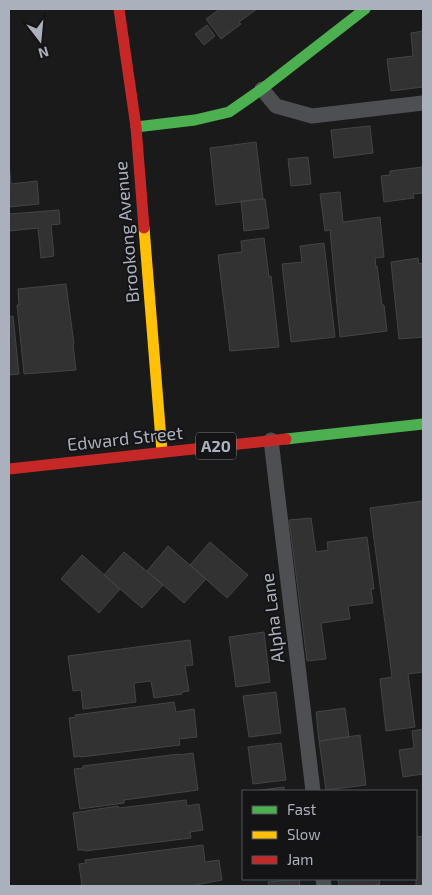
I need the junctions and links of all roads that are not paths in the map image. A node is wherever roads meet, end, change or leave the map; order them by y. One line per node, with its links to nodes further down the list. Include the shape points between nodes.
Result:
1 (119, 9): 5 (main road, Brookong Avenue)
2 (365, 9): 3 (main road)
3 (262, 89): 4 (lane, via 276,106 312,116); 5 (main road, via 229,112)
4 (423, 103)
5 (136, 127): 8 (main road, Brookong Avenue)
6 (423, 424): 7 (main road, Edward Street / A20)
7 (271, 440): 8 (main road, Edward Street / A20); 10 (lane, Alpha Lane)
8 (162, 452): 9 (main road, Edward Street / A20)
9 (9, 469)
10 (313, 790)

